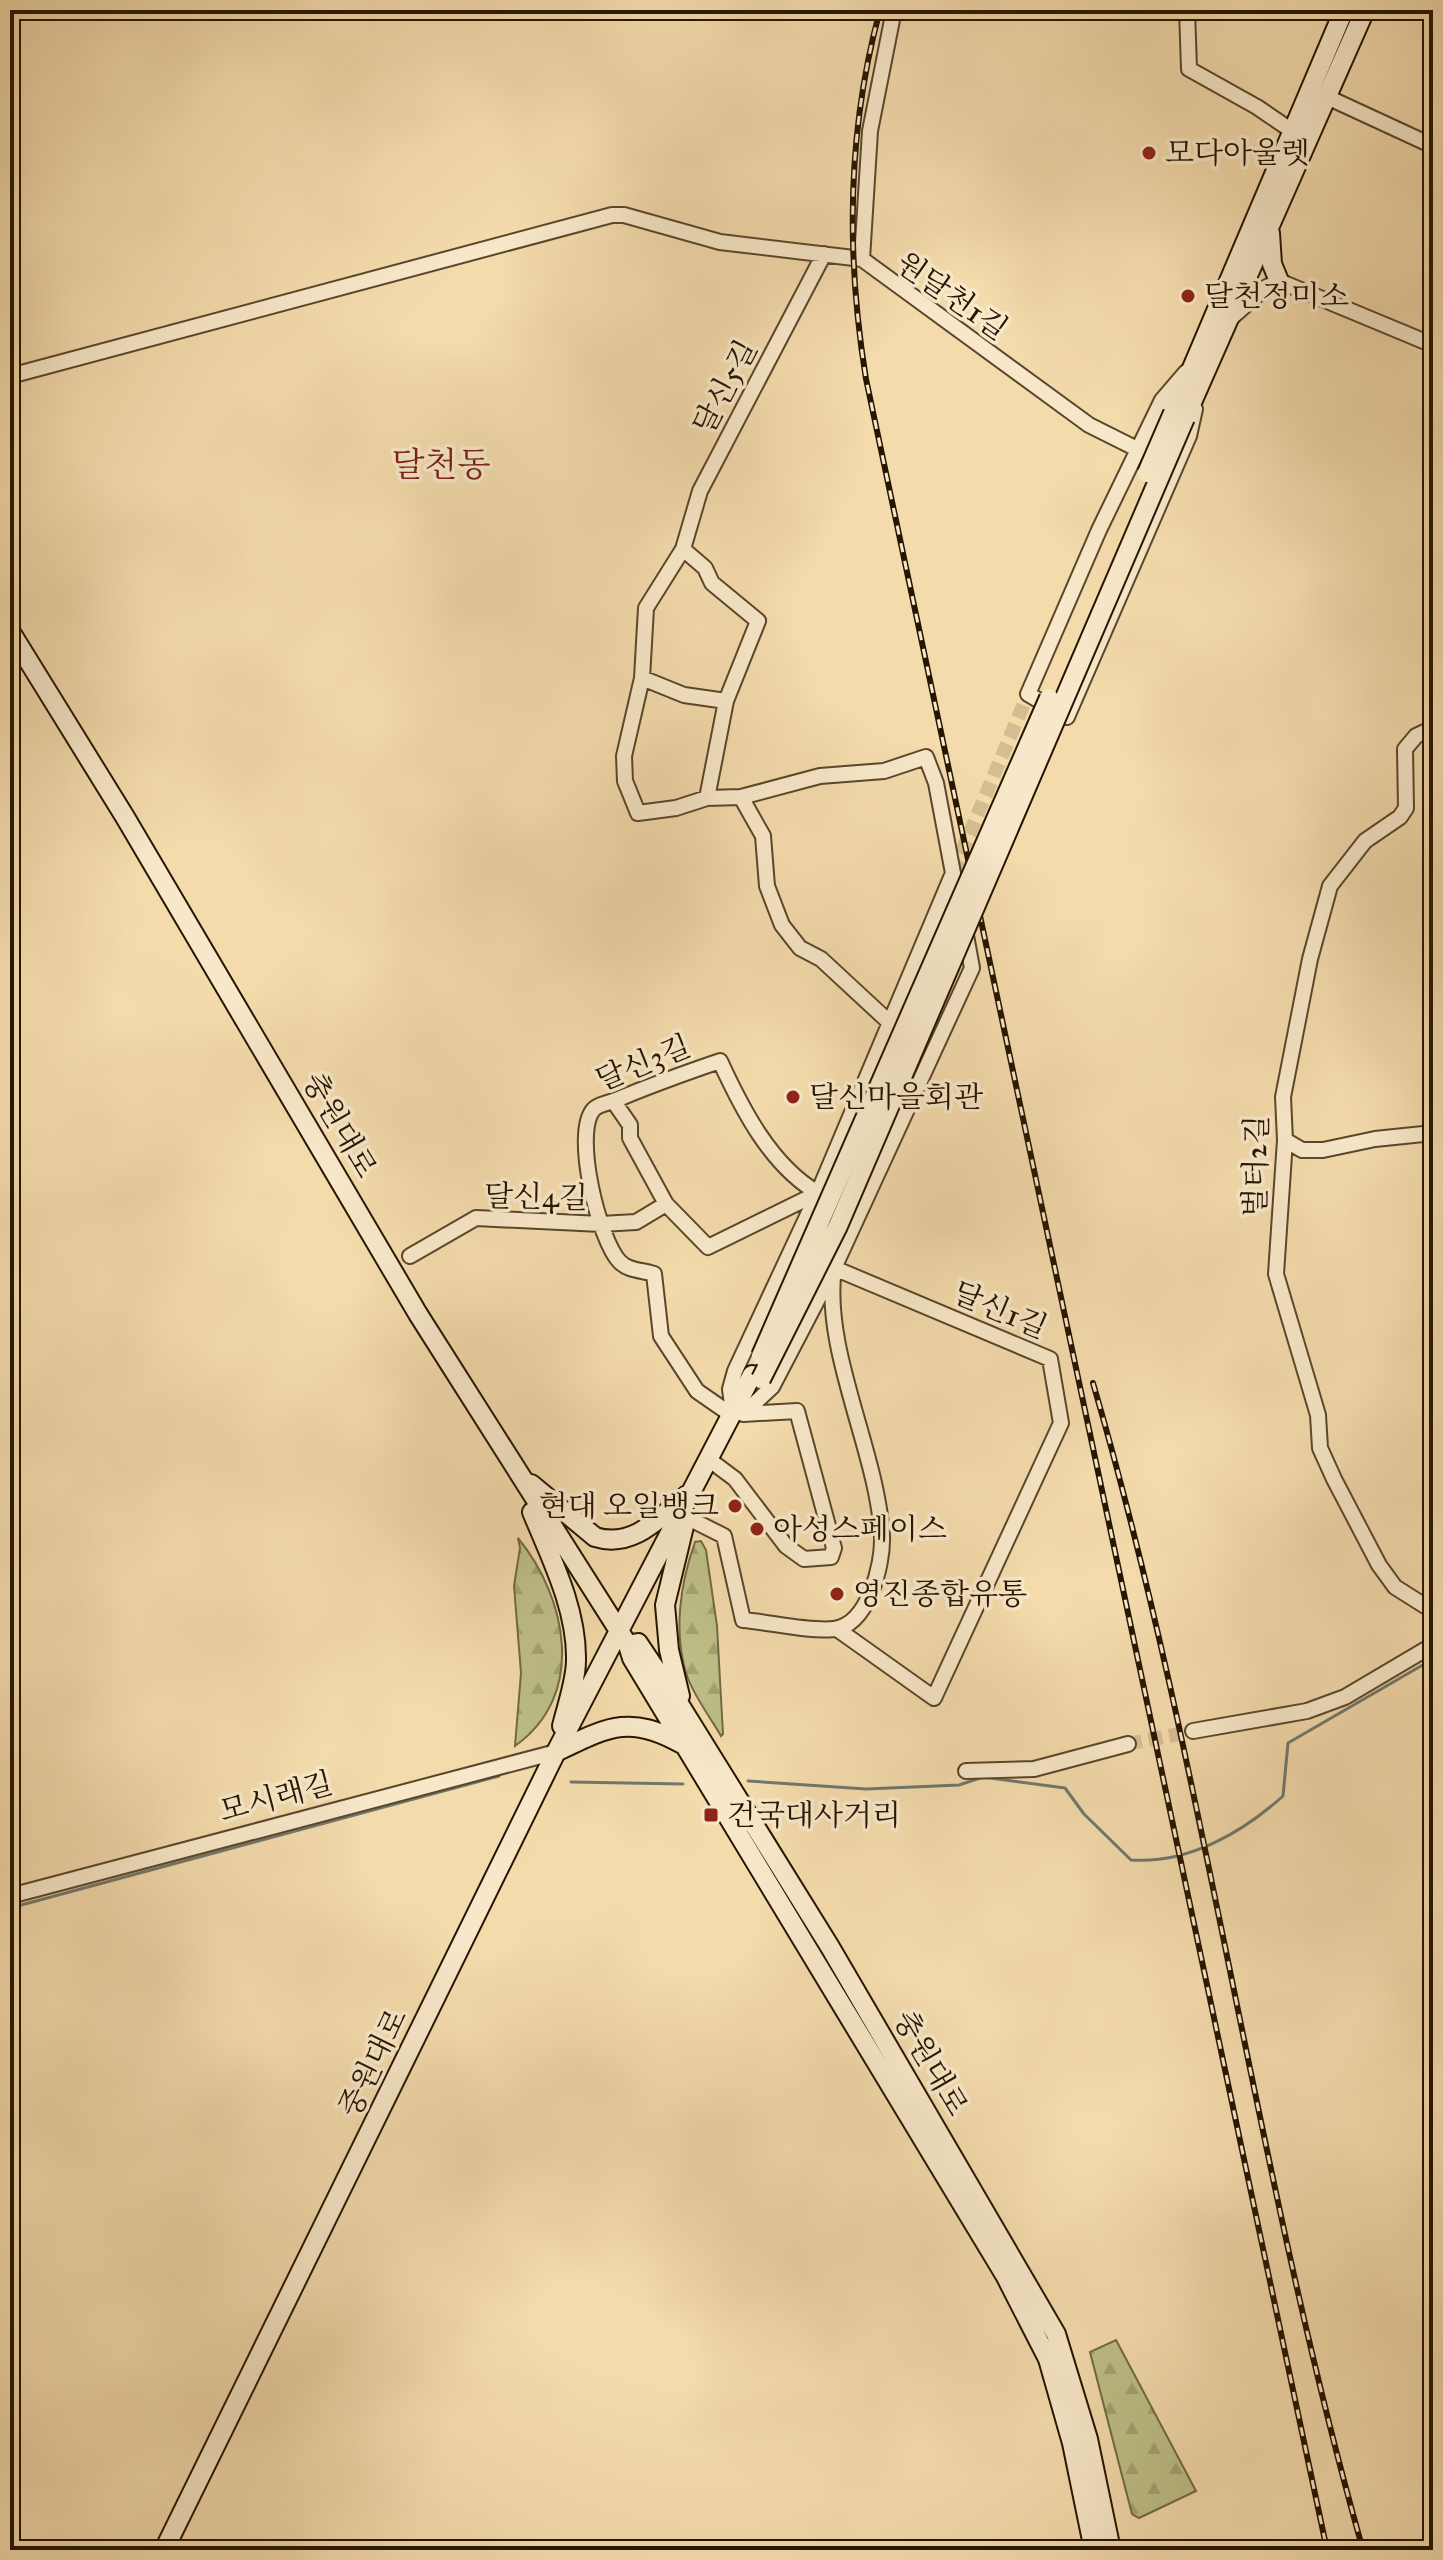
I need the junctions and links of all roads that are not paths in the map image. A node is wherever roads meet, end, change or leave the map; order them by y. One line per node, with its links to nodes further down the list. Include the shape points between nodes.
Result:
1 (894, 10): 10 (street, 원달천1길, via 870,131)
2 (1187, 10): 6 (street, via 1189,69)
3 (1344, 10): 6 (street)
4 (1365, 10): 5 (street)
5 (1327, 97): 6 (street); 7 (street)
6 (1300, 137): 8 (street); 14 (street)
7 (1433, 146)
8 (1270, 230): 11 (street); 12 (street)
9 (824, 254): 10 (street); 15 (street, via 720,242 612,215); 19 (street, 달신5길, via 700,491)
10 (862, 259): 18 (street, 원달천1길, via 1089,425)
11 (1279, 281): 12 (street); 13 (street)
12 (1230, 320): 16 (street)
13 (1433, 345)
14 (1194, 363): 17 (street); 18 (street, via 1162,400)
15 (10, 376)
16 (1200, 386): 17 (street); 18 (street, via 1189,436 1067,717 1028,694)
17 (1179, 415): 36 (street, 중원대로, bridge)
18 (1139, 450)
19 (683, 549): 21 (street, 달신5길, via 646,608); 22 (street, via 705,568 712,583 758,621)
20 (10, 631): 38 (street, 충원대로)
21 (642, 678): 22 (street, via 684,695); 25 (street, 달신5길, via 624,756 625,781 638,813)
22 (726, 701): 25 (street)
23 (1433, 728): 30 (street, 벌터2길, via 1405,749 1406,808 1365,841 1330,886 1287,1065)
24 (741, 797): 25 (street, 달신5길); 26 (street, 달신5길, via 820,776 884,771 926,757); 27 (street, via 763,836 767,886 782,925 800,948 821,959)
25 (707, 798)
26 (953, 873): 27 (street); 35 (street, via 972,968)
27 (889, 1022): 31 (street)
28 (614, 1102): 31 (street, 달신3길, via 720,1061 738,1100 792,1178); 32 (street); 33 (street, 달신3길, via 595,1107 589,1116 586,1170)
29 (1433, 1133): 30 (street, via 1323,1150 1302,1150)
30 (1285, 1140): 42 (street, 벌터2길, via 1276,1274 1318,1415 1320,1448 1379,1565 1395,1587)
31 (818, 1193): 32 (street, via 708,1247); 36 (street, via 735,1371 730,1389)
32 (666, 1204): 33 (street, 달신4길, via 636,1222)
33 (601, 1224): 34 (street, 달신4길, via 476,1218); 36 (street, 달신3길, via 616,1259 627,1268 654,1274 661,1336 697,1391)
34 (410, 1256)
35 (834, 1268): 36 (street, via 772,1387); 43 (street, via 831,1289 846,1377 882,1539 869,1595 857,1616); 43 (street, 달신1길, via 1050,1359 1061,1423 934,1698)
36 (738, 1415): 37 (street, 중원대로); 37 (street, via 797,1411 834,1548 831,1557 804,1559 786,1546 735,1479); 39 (street, 중원대로)
37 (715, 1464): 40 (street, 중원대로)
38 (515, 1470): 39 (street, via 595,1537 608,1541 641,1533); 44 (street, 충원대로); 50 (street, via 567,1601 574,1634 577,1661)
39 (695, 1488): 41 (street, 중원대로)
40 (686, 1517): 41 (street, 중원대로, via 644,1597); 43 (street, 달신1길, via 724,1536 743,1620); 46 (street, via 665,1605)
41 (636, 1602): 44 (street, 중원대로)
42 (1433, 1611)
43 (837, 1629)
44 (623, 1637): 46 (street, 충원대로, via 638,1643); 49 (street, 충원대로); 50 (street, 중원대로)
45 (1433, 1645): 47 (street, via 1345,1697 1307,1711)
46 (681, 1707): 55 (street, 충원대로, via 830,1947 1056,2334 1076,2392)
47 (1193, 1731)
48 (1128, 1744): 51 (street, via 1034,1769)
49 (685, 1746): 50 (street, via 640,1725 622,1725); 54 (street, 충원대로, via 1040,2341 1072,2443)
50 (556, 1752): 52 (street, 모시래길); 53 (street, 중원대로)
51 (966, 1771)
52 (10, 1896)
53 (164, 2550)
54 (1094, 2550)
55 (1111, 2550)

